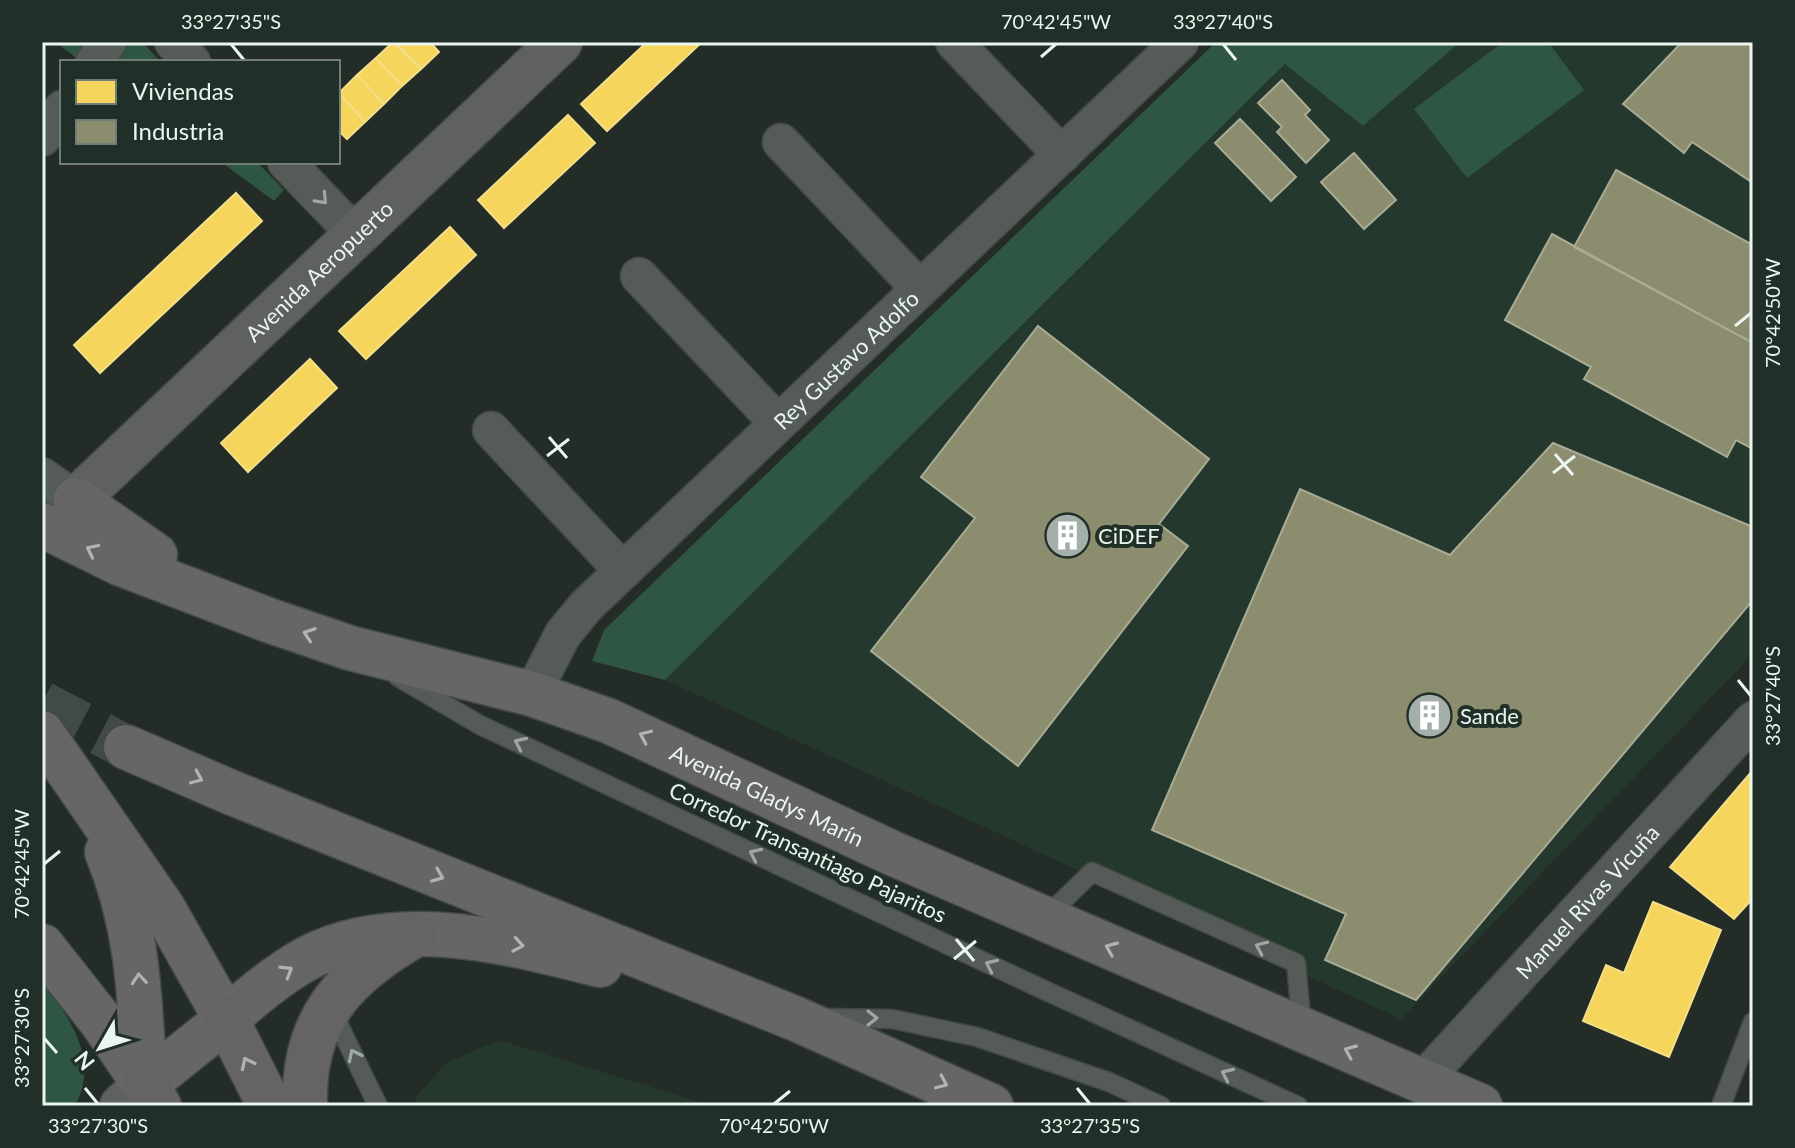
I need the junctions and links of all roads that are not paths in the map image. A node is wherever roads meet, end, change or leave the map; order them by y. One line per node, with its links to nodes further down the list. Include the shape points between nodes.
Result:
1 (108, 42): 5 (street)
2 (560, 42): 11 (street, Avenida Aeropuerto)
3 (954, 42): 9 (street)
4 (1180, 42): 9 (street, Rey Gustavo Adolfo)
5 (95, 60)
6 (60, 112): 7 (street)
7 (42, 138)
8 (781, 142): 13 (street)
9 (1062, 155): 13 (street, Rey Gustavo Adolfo)
10 (288, 164): 11 (street, one-way to 11)
11 (357, 236): 16 (street, Avenida Aeropuerto)
12 (639, 276): 14 (street)
13 (920, 289): 14 (street, Rey Gustavo Adolfo)
14 (778, 423): 17 (street, Rey Gustavo Adolfo)
15 (491, 430): 17 (street)
16 (53, 501): 18 (main road, Avenida Gladys Marín, one-way to 16, via 119,563)
17 (623, 571): 19 (street, Rey Gustavo Adolfo, via 563,634)
18 (350, 648): 19 (main road, Avenida Gladys Marín); 40 (lane, Corredor Transantiago Pajaritos, one-way to 18, via 480,725)
19 (532, 694): 24 (main road, Avenida Gladys Marín, one-way to 19, via 648,737)
20 (1753, 720): 33 (street, Manuel Rivas Vicuña)
21 (42, 733): 23 (main road)
22 (126, 747): 27 (main road, one-way to 27)
23 (72, 775): 30 (main road, via 163,908); 34 (main road, one-way to 23, via 139,978 127,909)
24 (1044, 919): 32 (main road, Avenida Gladys Marín, one-way to 24); 32 (lane, one-way to 24, via 1296,963 1092,872)
25 (413, 936): 27 (main road, one-way to 27, via 503,943 671,982); 28 (highway, via 361,972); 30 (main road, one-way to 25, via 310,958 367,938)
26 (42, 946): 34 (main road, via 102,1022)
27 (716, 986): 29 (main road)
28 (329, 1005): 36 (highway, via 309,1055); 37 (lane, one-way to 28)
29 (794, 1018): 38 (main road, one-way to 38); 39 (lane, one-way to 39, via 892,1019 977,1037 1109,1082)
30 (226, 1019): 34 (main road); 35 (highway, one-way to 30)
31 (1753, 1022): 42 (lane)
32 (1302, 1030): 33 (main road, Avenida Gladys Marín, one-way to 32)
33 (1422, 1081): 41 (main road, Avenida Gladys Marín)
34 (142, 1099)
35 (270, 1106)
36 (305, 1106)
37 (378, 1106)
38 (991, 1106)
39 (1161, 1106)
40 (1298, 1106)
41 (1480, 1106)
42 (1721, 1106)

